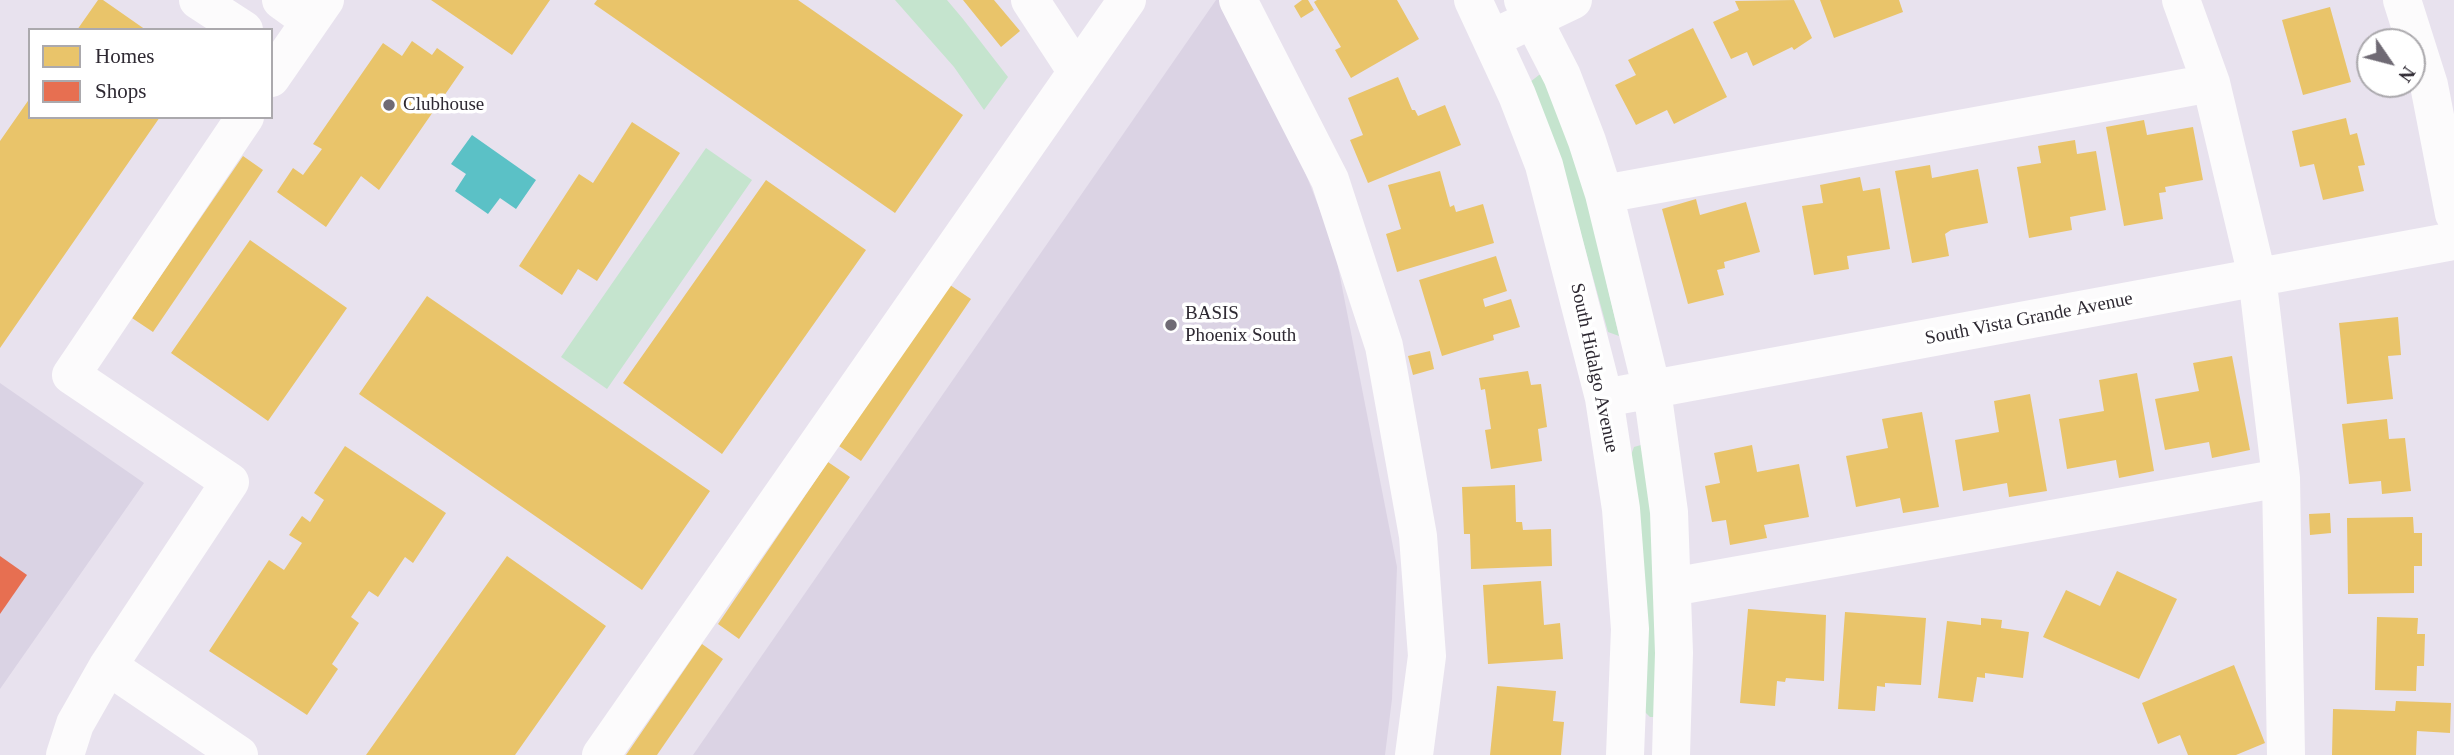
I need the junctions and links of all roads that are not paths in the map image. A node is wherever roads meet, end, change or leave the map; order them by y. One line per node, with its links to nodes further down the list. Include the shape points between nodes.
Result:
1 (198, 0): 11 (street)
2 (1030, 0): 14 (street)
3 (1127, 0): 14 (street)
4 (1238, 0): 29 (street, via 1330,180 1384,346 1418,536 1427,656)
5 (1473, 0): 12 (street, South Hidalgo Avenue)
6 (1573, 0): 10 (street)
7 (2180, 0): 15 (street)
8 (2402, 0): 18 (street, via 2429,85)
9 (305, 7): 13 (street)
10 (1528, 10): 12 (street); 17 (street, via 1562,76)
11 (241, 28)
12 (1491, 39): 22 (street, South Hidalgo Avenue, via 1544,165)
13 (276, 61)
14 (1077, 72): 28 (street)
15 (2211, 83): 17 (street); 20 (street)
16 (244, 119): 25 (street, via 71,375 230,482)
17 (1604, 194): 21 (street)
18 (2454, 214)
19 (2454, 241): 20 (street, South Vista Grande Avenue)
20 (2257, 276): 21 (street, South Vista Grande Avenue); 23 (street)
21 (1652, 390): 22 (street, South Vista Grande Avenue); 24 (street, via 1669,512)
22 (1604, 398): 30 (street, South Hidalgo Avenue, via 1622,509 1629,617)
23 (2281, 478): 24 (street); 32 (street)
24 (1672, 587): 31 (street)
25 (108, 666): 26 (street, via 75,723); 27 (street)
26 (69, 753)
27 (239, 755)
28 (601, 755)
29 (1414, 755)
30 (1626, 755)
31 (1671, 755)
32 (2286, 755)

